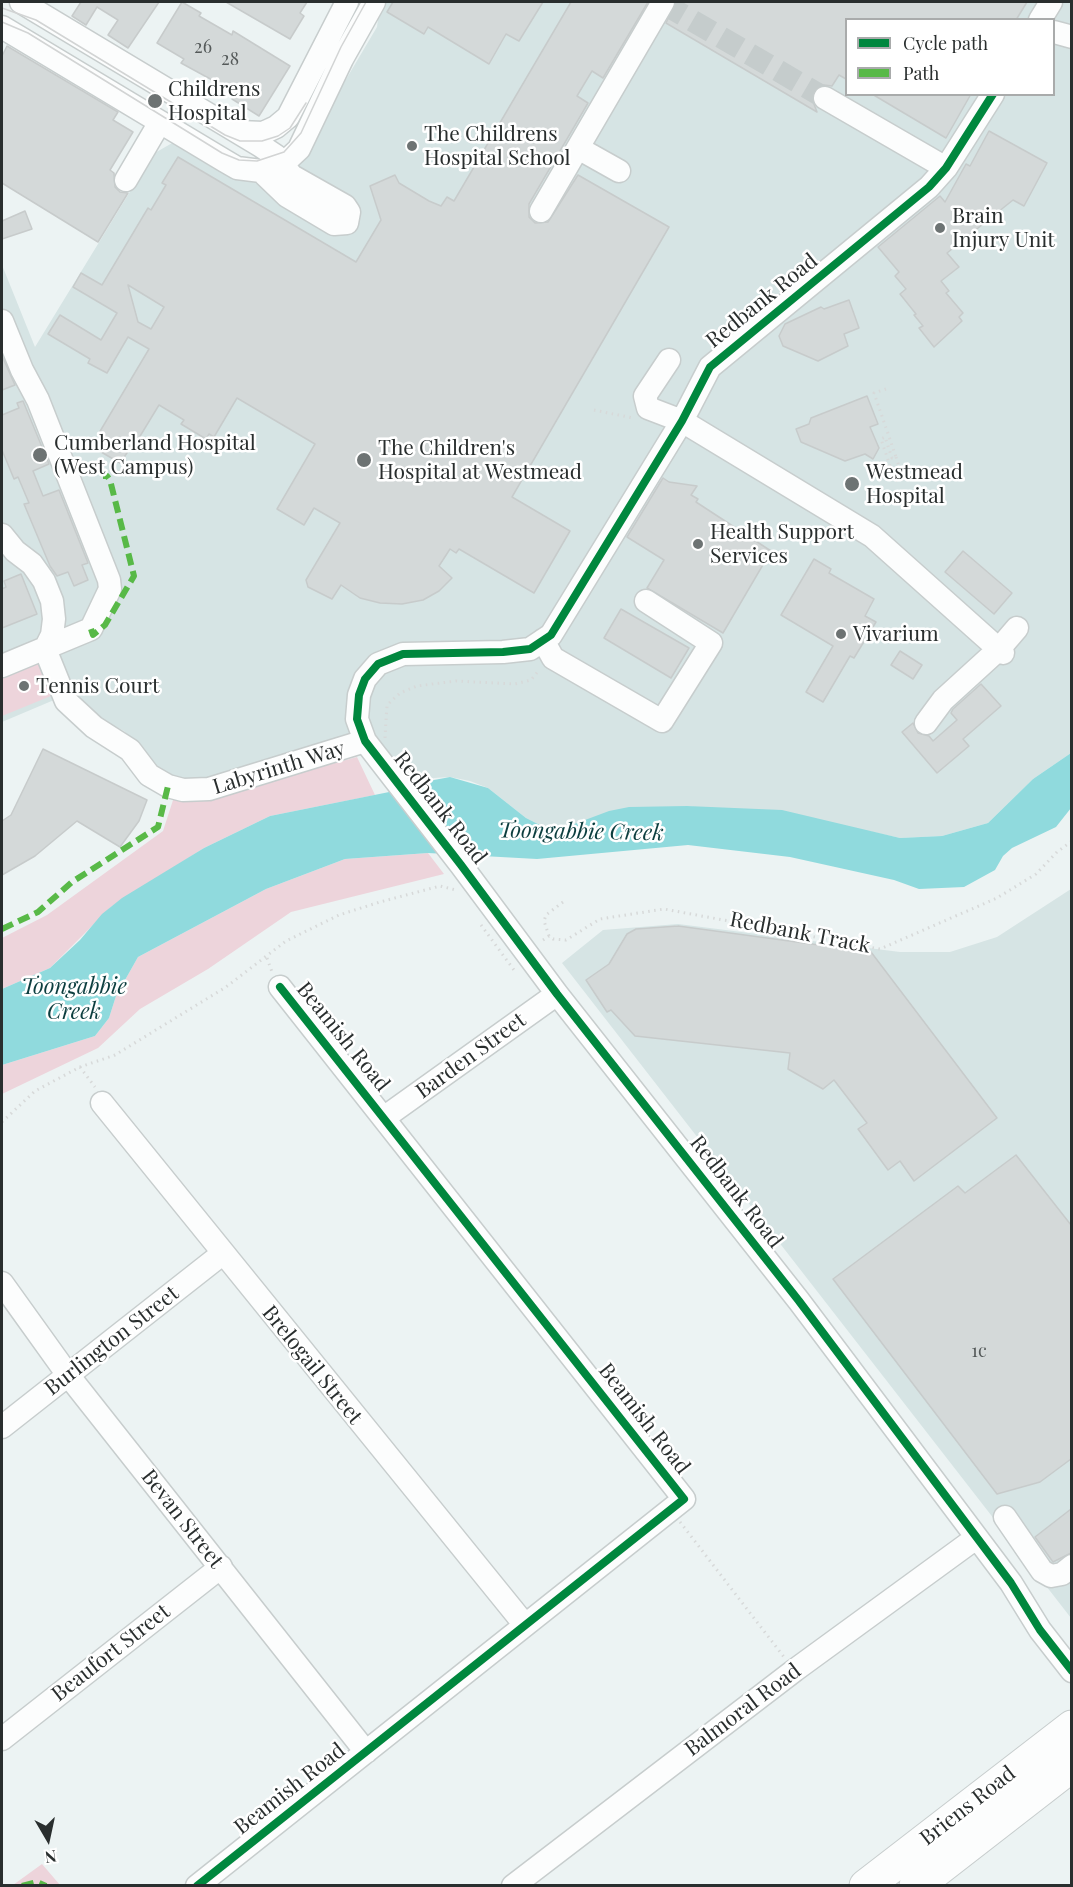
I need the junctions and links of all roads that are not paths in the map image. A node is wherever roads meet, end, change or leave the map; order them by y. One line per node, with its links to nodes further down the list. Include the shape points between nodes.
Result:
1 (9, 2): 7 (street)
2 (21, 2): 15 (street)
3 (347, 2): 15 (street, via 288,117 263,133)
4 (374, 2): 17 (street, via 342,59 307,137)
5 (663, 2): 16 (street)
6 (1051, 2): 8 (street)
7 (2, 14)
8 (1041, 18)
9 (2, 27): 14 (street)
10 (1055, 33): 11 (street)
11 (1071, 37)
12 (992, 96): 18 (street, Redbank Road)
13 (825, 98): 18 (street)
14 (160, 122): 19 (street, via 237,168); 21 (street)
15 (240, 132): 17 (street)
16 (578, 148): 20 (street); 22 (street)
17 (283, 164): 19 (street); 19 (street, via 292,176 345,206 349,212 347,223 334,224 287,196)
18 (946, 168): 25 (street, Redbank Road, via 845,268 710,367)
19 (261, 171)
20 (619, 171)
21 (126, 180)
22 (541, 211)
23 (2, 321): 30 (street, via 38,400 109,580 110,589 91,629)
24 (669, 360): 25 (street, via 648,390 645,402 648,408)
25 (682, 421): 29 (street, Redbank Road, via 551,635); 31 (street, via 872,536)
26 (2, 535): 30 (street, via 32,564 52,601 52,635)
27 (646, 601): 29 (street, via 711,643 662,722 554,658)
28 (1017, 628): 31 (street)
29 (543, 640): 34 (street, Redbank Road, via 530,649 403,654 378,664 364,679 357,719)
30 (45, 649): 32 (street); 34 (street, Labyrinth Way, via 66,701 81,717 130,750 149,774 168,786 209,789)
31 (1001, 651): 33 (street, via 943,700)
32 (2, 666)
33 (926, 723)
34 (374, 743): 36 (street, Redbank Road, via 397,782)
35 (280, 987): 38 (street, Beamish Road)
36 (557, 994): 38 (street, Barden Street); 44 (street, Redbank Road, via 799,1301)
37 (102, 1103): 39 (street, Brelogail Street)
38 (385, 1118): 47 (street, Beamish Road, via 684,1498)
39 (222, 1254): 41 (street, Burlington Street); 47 (street, Brelogail Street)
40 (2, 1283): 41 (street, Bevan Street)
41 (68, 1375): 42 (street, Burlington Street); 46 (street, Bevan Street)
42 (2, 1427)
43 (1005, 1517): 45 (street, via 1041,1571 1051,1576 1062,1574)
44 (976, 1538): 48 (street, Redbank Road); 55 (street, Balmoral Road)
45 (1071, 1566)
46 (221, 1567): 50 (street, Beaufort Street); 51 (street, Bevan Street)
47 (525, 1625): 51 (street, Beamish Road)
48 (1071, 1671)
49 (1071, 1727): 56 (highway, Briens Road)
50 (2, 1739)
51 (366, 1752): 54 (street, Beamish Road)
52 (1071, 1765): 53 (highway, Briens Road)
53 (921, 1884)
54 (197, 1886)
55 (513, 1886)
56 (866, 1886)

